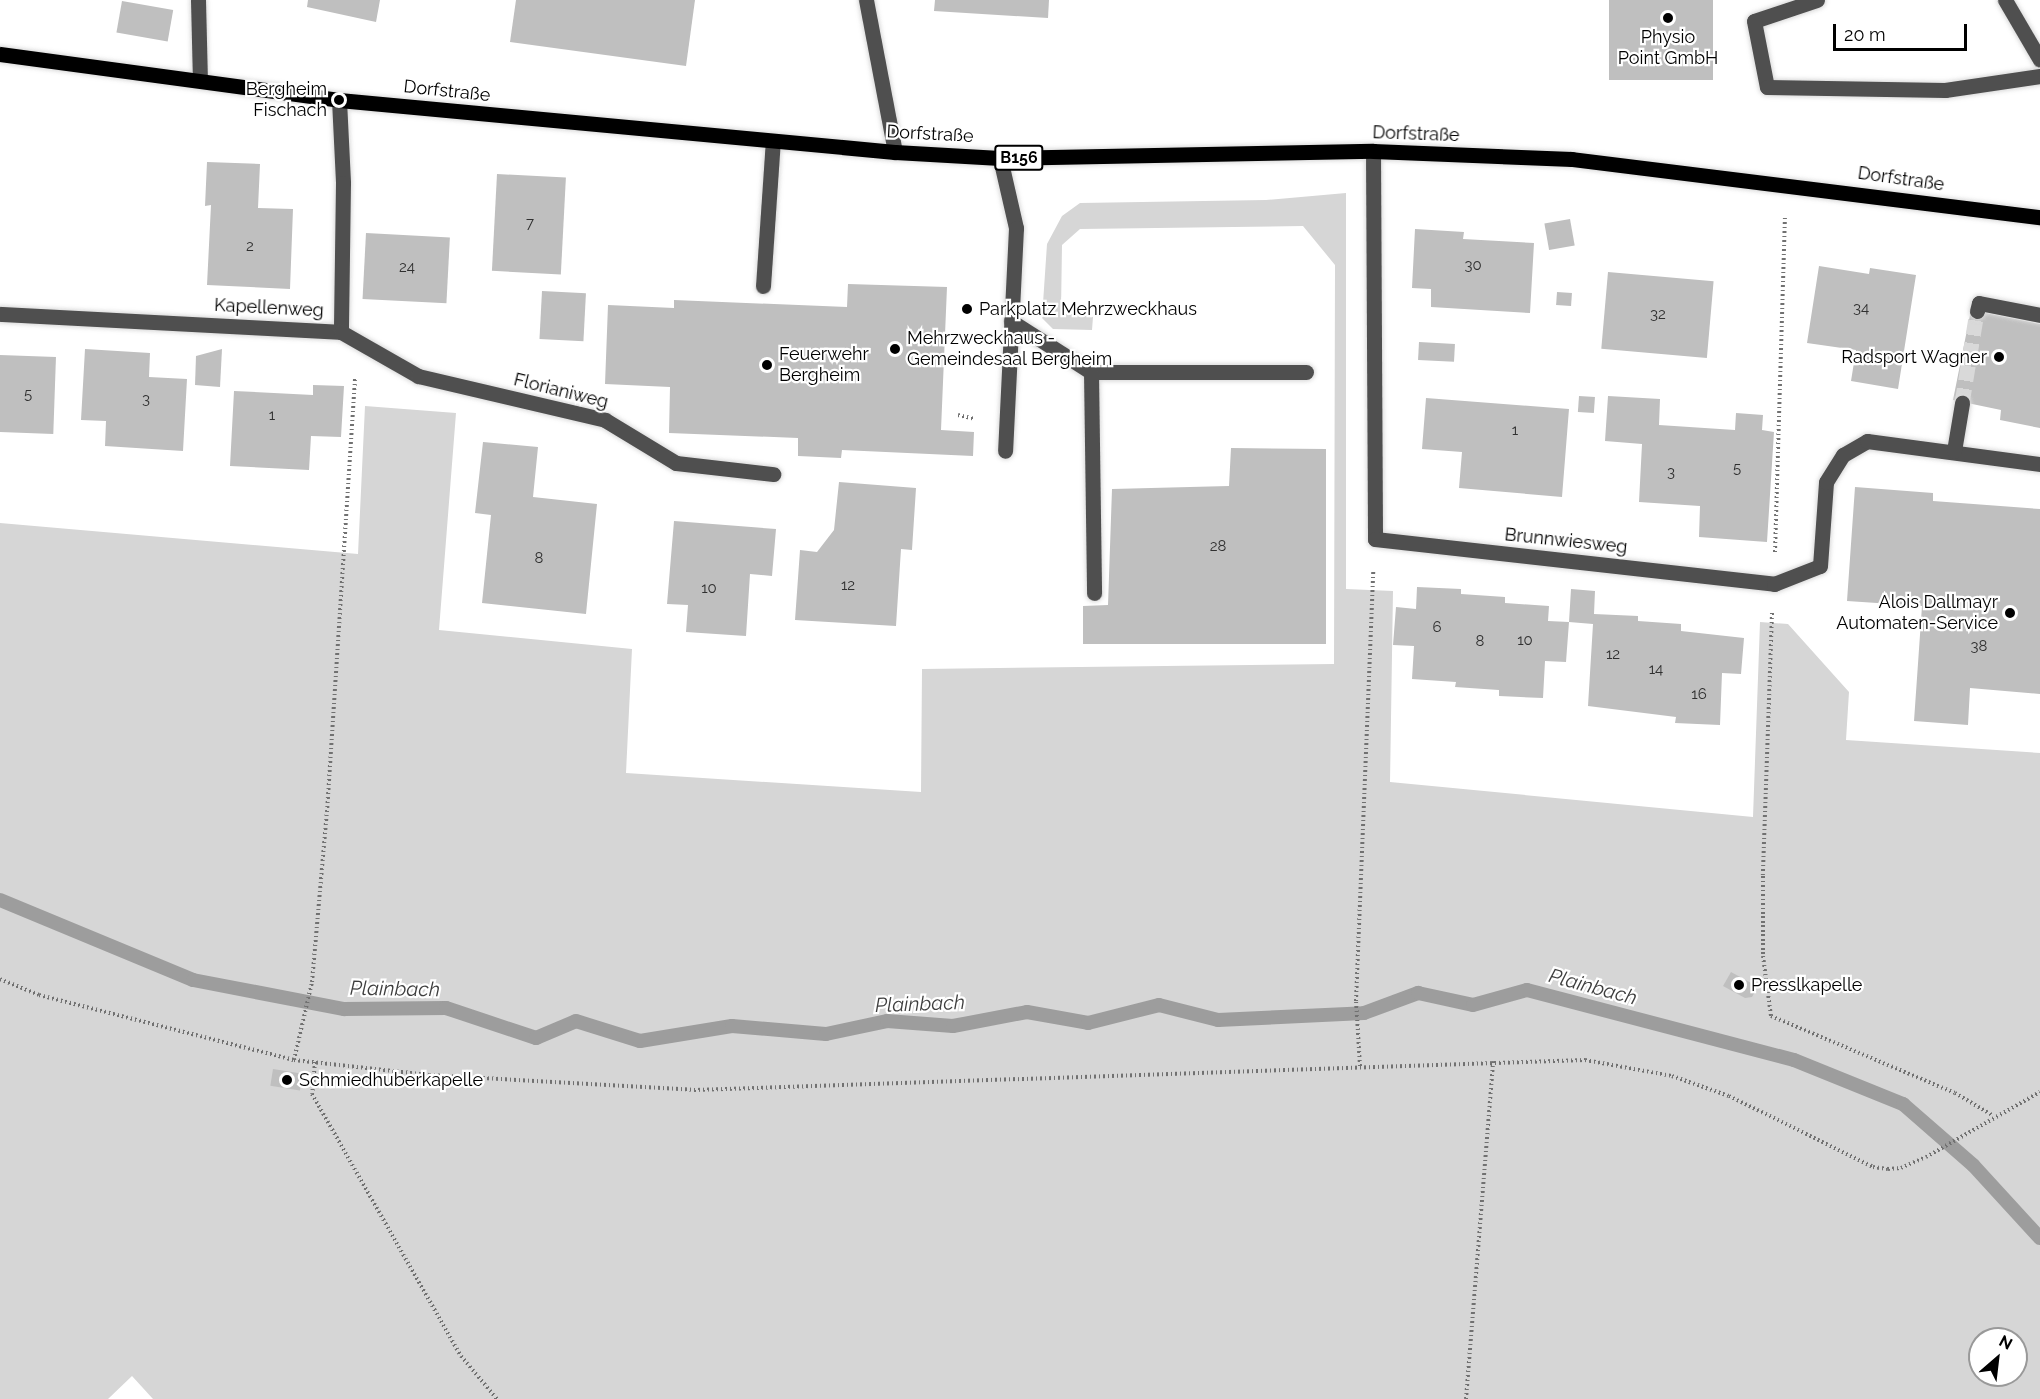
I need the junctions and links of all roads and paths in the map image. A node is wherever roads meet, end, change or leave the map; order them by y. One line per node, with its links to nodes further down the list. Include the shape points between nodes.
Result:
1 (198, 0): 8 (street)
2 (866, 0): 12 (street, via 865,13)
3 (1817, 0): 7 (street, via 1754,21 1767,87 1945,90)
4 (2005, 0): 6 (street)
5 (4, 57): 8 (main road, Dorfstraße / B156)
6 (2040, 60)
7 (2040, 76)
8 (200, 80): 9 (main road, Dorfstraße / B156)
9 (339, 100): 10 (main road, Dorfstraße / B156); 21 (street, Kapellenweg, via 343,183)
10 (773, 141): 12 (main road, Dorfstraße / B156); 16 (street)
11 (1373, 151): 13 (main road, Dorfstraße / B156); 14 (main road, Dorfstraße / B156, via 1572,159); 30 (street)
12 (895, 152): 13 (main road, Dorfstraße / B156)
13 (1000, 158): 20 (street, via 1016,228)
14 (1785, 183): 15 (main road, Dorfstraße / B156); 31 (path, via 1783,386)
15 (2040, 217)
16 (763, 286)
17 (1977, 311): 19 (street, via 1979,303)
18 (0, 314): 21 (street, Kapellenweg)
19 (2040, 315)
20 (1011, 321): 23 (street); 26 (street)
21 (340, 332): 22 (street, Florianiweg)
22 (355, 340): 29 (street, Florianiweg, via 418,376 604,420 676,463); 34 (path, via 355,398 312,982)
23 (1091, 372): 24 (street); 32 (street)
24 (1306, 372)
25 (1962, 403): 27 (street)
26 (1005, 451)
27 (1954, 451): 28 (street, Brunnwiesweg); 31 (street, Brunnwiesweg, via 1867,441 1843,455 1826,482 1820,566)
28 (2040, 464)
29 (773, 474)
30 (1375, 540): 31 (street, Brunnwiesweg); 37 (path, via 1356,1001)
31 (1774, 584): 39 (path, via 1763,888 1763,956 1771,1016 1955,1093)
32 (1094, 593)
33 (0, 979): 34 (path, via 39,995)
34 (294, 1060): 36 (path)
35 (1493, 1061): 37 (path); 39 (path, via 1585,1060 1672,1076 1729,1096 1873,1167 1901,1168); 41 (path)
36 (315, 1062): 37 (path, via 429,1075 694,1090); 40 (path, via 312,1094 461,1356)
37 (1360, 1066)
38 (2040, 1092): 39 (path)
39 (1993, 1116)
40 (497, 1399)
41 (1466, 1399)

